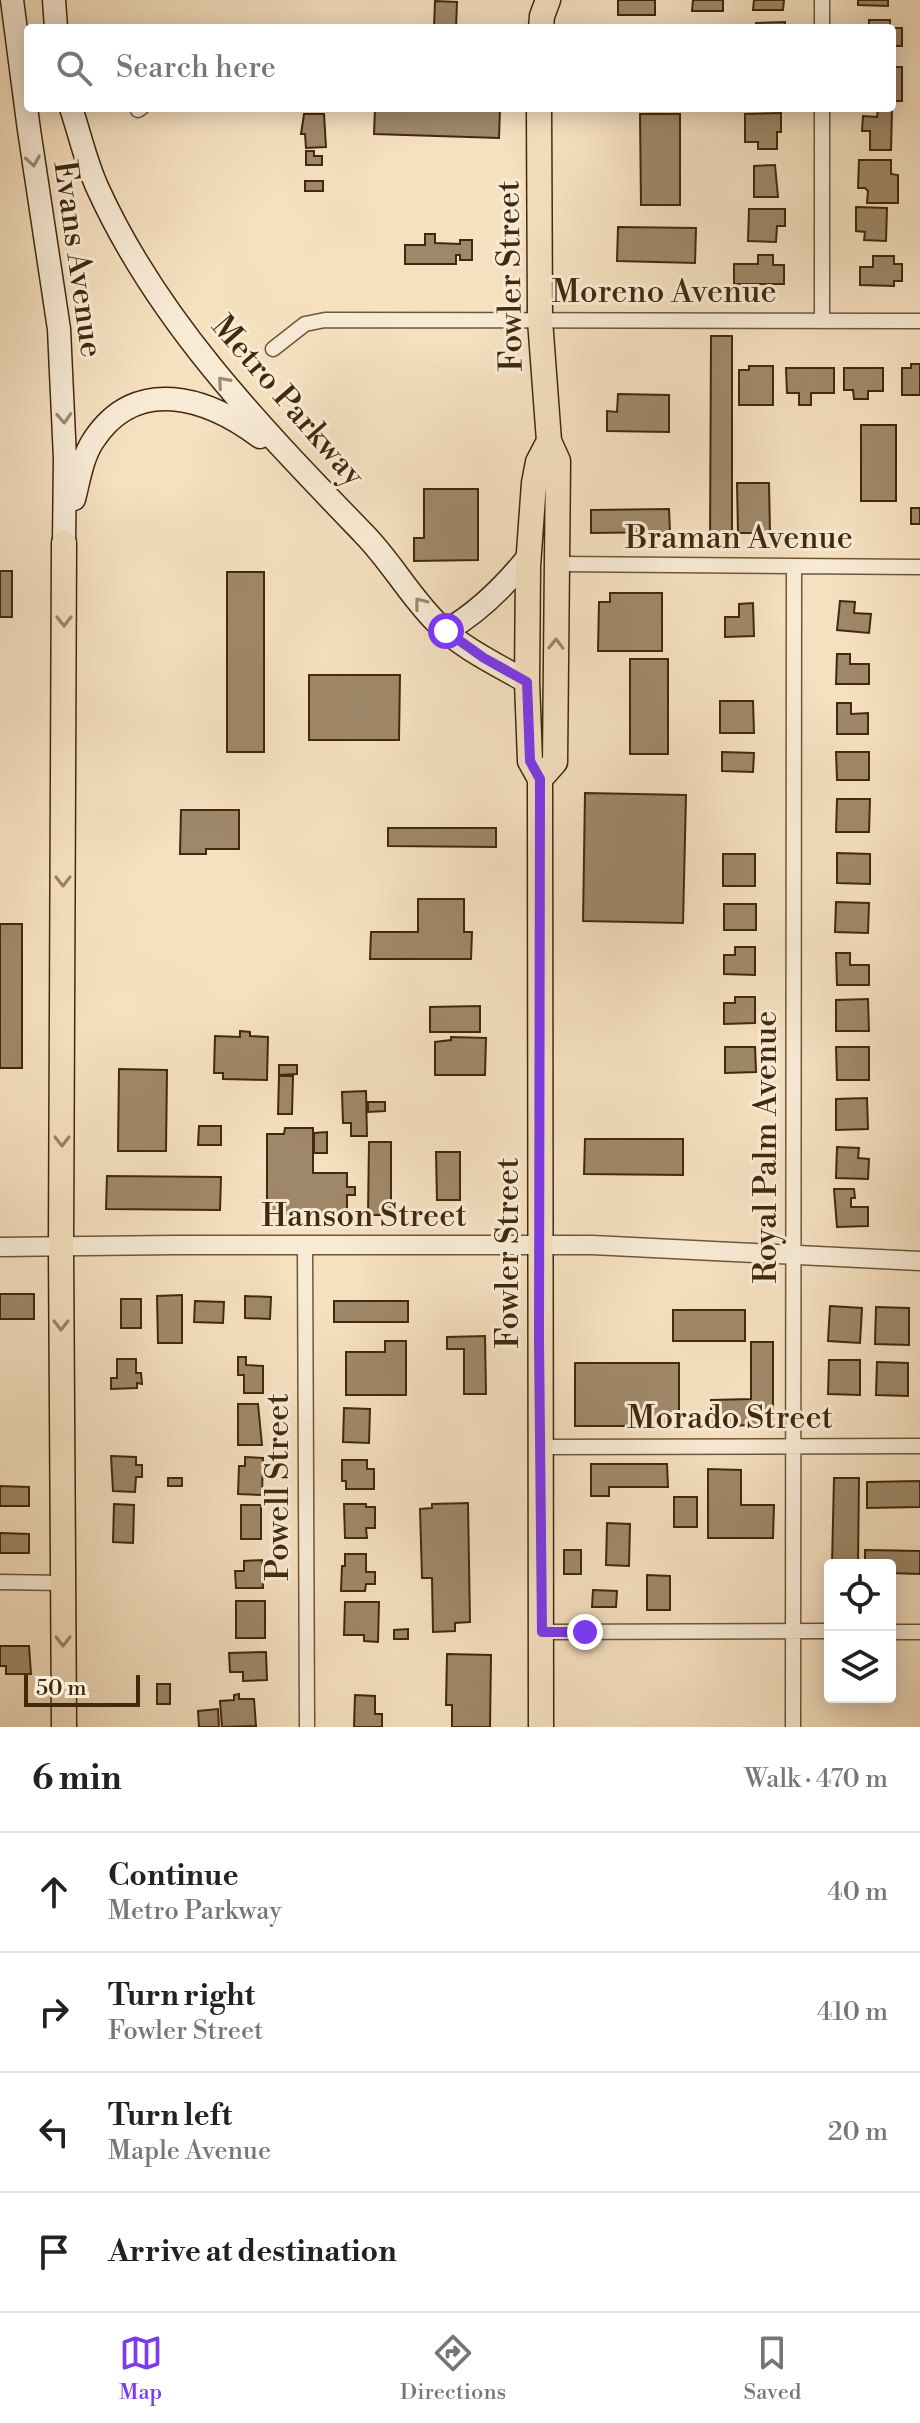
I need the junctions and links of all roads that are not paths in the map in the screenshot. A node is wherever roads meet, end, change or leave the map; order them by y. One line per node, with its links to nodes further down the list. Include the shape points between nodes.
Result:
1 (12, 0): 6 (main road, Evans Avenue, one-way to 6)
2 (54, 0): 4 (main road)
3 (822, 0): 5 (street)
4 (56, 24)
5 (822, 24)
6 (24, 92)
7 (27, 112): 17 (main road, Evans Avenue, one-way to 17, via 59,329)
8 (72, 112): 16 (main road, Metro Parkway, one-way to 8, via 220,379 139,267 96,185)
9 (539, 112): 11 (main road, Fowler Street)
10 (822, 112): 12 (street)
11 (540, 320): 12 (street, Moreno Avenue); 14 (street, Moreno Avenue, via 325,320 305,324); 15 (main road, Fowler Street)
12 (822, 321): 13 (street, Moreno Avenue)
13 (920, 321)
14 (273, 349)
15 (543, 452): 18 (main road, Fowler Street, via 534,483); 19 (main road, Fowler Street, via 558,461)
16 (293, 462): 17 (main road, via 208,406 174,398 142,403 113,418 92,441); 22 (main road, Metro Parkway, one-way to 16, via 369,539)
17 (64, 543): 29 (main road, Evans Avenue, one-way to 29)
18 (529, 556): 22 (main road, via 479,609); 23 (main road, Fowler Street)
19 (558, 564): 20 (street, Braman Avenue); 24 (main road, Fowler Street, one-way to 19)
20 (794, 567): 21 (street, Braman Avenue); 30 (street, Royal Palm Avenue)
21 (920, 567)
22 (446, 631): 23 (main road, Metro Parkway)
23 (527, 682): 24 (main road); 25 (main road, Fowler Street, via 530,761)
24 (555, 722): 25 (main road, Fowler Street, via 555,762)
25 (540, 779): 27 (main road, Fowler Street)
26 (305, 1246): 27 (street, Hanson Street); 29 (street, Hanson Street); 43 (street, Powell Street)
27 (540, 1246): 30 (street, Hanson Street); 34 (main road, Fowler Street)
28 (0, 1247): 29 (street, Hanson Street)
29 (61, 1247): 36 (main road, Evans Avenue, one-way to 36)
30 (794, 1254): 31 (street, Hanson Street); 32 (street, Royal Palm Avenue)
31 (920, 1261)
32 (794, 1446): 33 (street, Morado Street); 34 (street, Morado Street); 39 (street, Royal Palm Avenue)
33 (920, 1446)
34 (539, 1447): 38 (main road, Fowler Street)
35 (0, 1582): 36 (street)
36 (63, 1583): 42 (main road, Evans Avenue, one-way to 42)
37 (824, 1631): 39 (street)
38 (542, 1632): 39 (street); 44 (main road, Fowler Street)
39 (793, 1632): 45 (street, Royal Palm Avenue)
40 (896, 1632): 41 (street)
41 (920, 1632)
42 (64, 1727)
43 (307, 1727)
44 (541, 1727)
45 (793, 1727)

